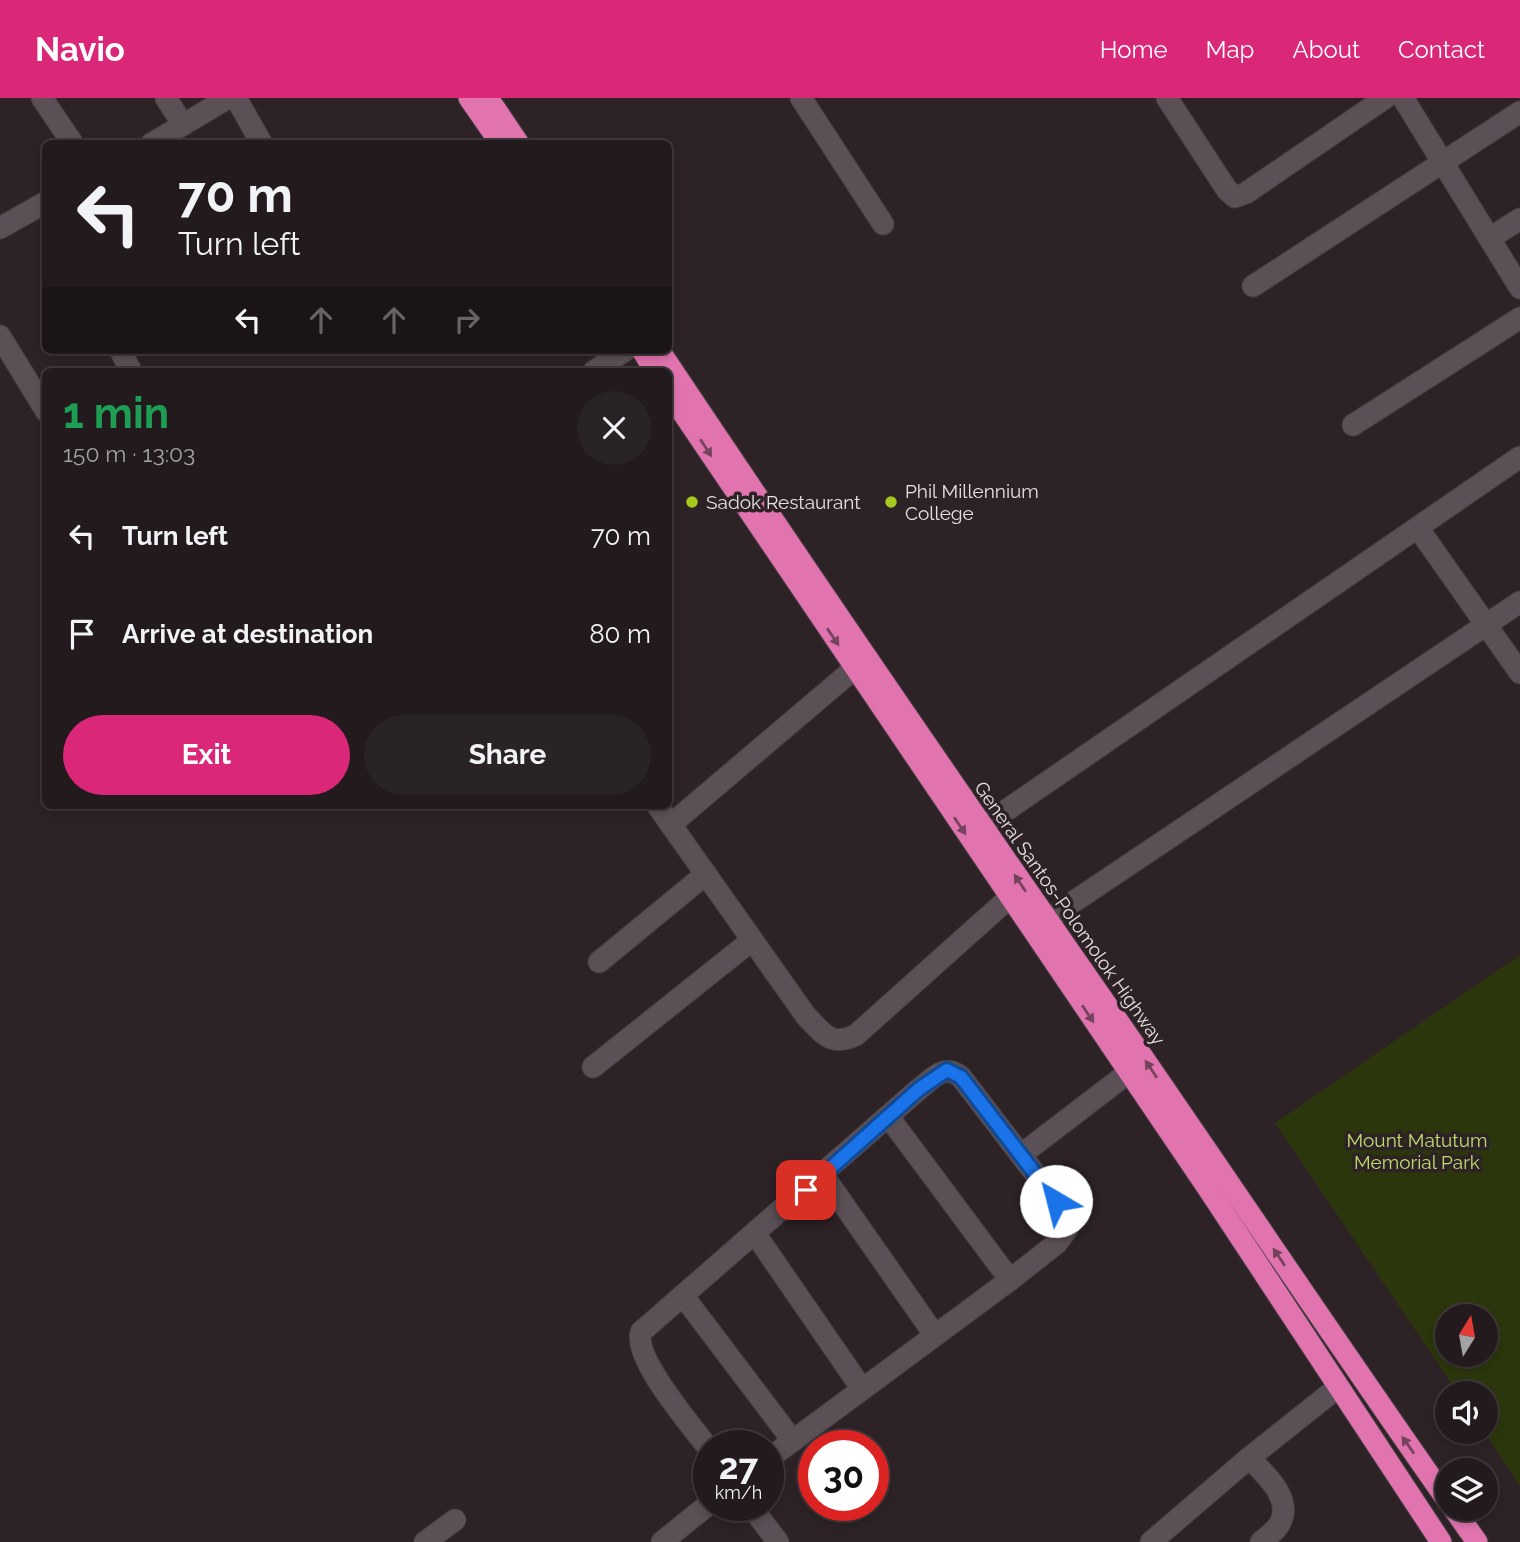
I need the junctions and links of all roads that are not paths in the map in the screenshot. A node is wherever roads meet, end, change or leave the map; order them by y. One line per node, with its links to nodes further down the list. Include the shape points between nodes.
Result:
1 (42, 98): 13 (street)
2 (166, 98): 12 (street)
3 (228, 98): 12 (street)
4 (236, 98): 15 (street)
5 (469, 98): 16 (highway)
6 (488, 98): 17 (highway)
7 (801, 98): 21 (street)
8 (1167, 98): 9 (street, via 1235,197)
9 (1385, 98)
10 (1403, 98): 18 (street)
11 (1520, 112): 18 (street)
12 (183, 125): 14 (street)
13 (70, 140)
14 (158, 140)
15 (260, 140)
16 (498, 140)
17 (516, 140)
18 (1443, 162): 23 (street); 24 (street)
19 (42, 206): 22 (street)
20 (1520, 219): 23 (street)
21 (883, 224)
22 (0, 228)
23 (1490, 238): 25 (street)
24 (1254, 286)
25 (1520, 288)
26 (1520, 318): 33 (street)
27 (0, 336): 32 (street)
28 (620, 354): 29 (street)
29 (599, 368)
30 (672, 369): 42 (highway, General Santos-Polomolok Highway)
31 (672, 397): 38 (highway, one-way to 38)
32 (42, 404)
33 (1353, 425)
34 (1520, 457): 35 (street)
35 (1418, 528): 37 (street); 42 (street)
36 (1520, 602): 37 (street)
37 (1485, 626): 39 (street); 45 (street)
38 (854, 669): 41 (street); 44 (highway, one-way to 44)
39 (1520, 673)
40 (660, 809): 41 (street)
41 (671, 825): 43 (street)
42 (982, 827): 45 (highway, General Santos-Polomolok Highway, one-way to 42)
43 (706, 874): 46 (street); 47 (street)
44 (1009, 898): 46 (street, via 856,1035 840,1041 827,1037 806,1016); 49 (highway, one-way to 49)
45 (1045, 921): 63 (highway, General Santos-Polomolok Highway, one-way to 45)
46 (751, 941): 48 (street)
47 (599, 962)
48 (593, 1067)
49 (1128, 1073): 51 (street); 57 (highway)
50 (888, 1116): 51 (street, via 938,1074 951,1070); 52 (street); 54 (street)
51 (1022, 1154): 54 (street, via 1068,1222 1063,1236)
52 (823, 1175): 53 (street); 56 (street)
53 (755, 1235): 55 (street); 58 (street)
54 (1010, 1280): 56 (street)
55 (684, 1297): 59 (street, via 641,1332 639,1343 647,1363); 60 (street)
56 (934, 1334): 58 (street)
57 (1338, 1388): 62 (street); 73 (highway)
58 (862, 1389): 60 (street)
59 (695, 1430)
60 (793, 1441): 61 (street)
61 (784, 1447)
62 (1249, 1458): 71 (street); 72 (street, via 1270,1479 1283,1511 1280,1523)
63 (1435, 1483)
64 (454, 1520): 69 (street)
65 (693, 1520): 68 (street)
66 (762, 1521): 70 (street)
67 (1462, 1521): 74 (highway)
68 (674, 1538)
69 (425, 1542)
70 (778, 1542)
71 (1150, 1542)
72 (1261, 1542)
73 (1441, 1542)
74 (1476, 1542)

